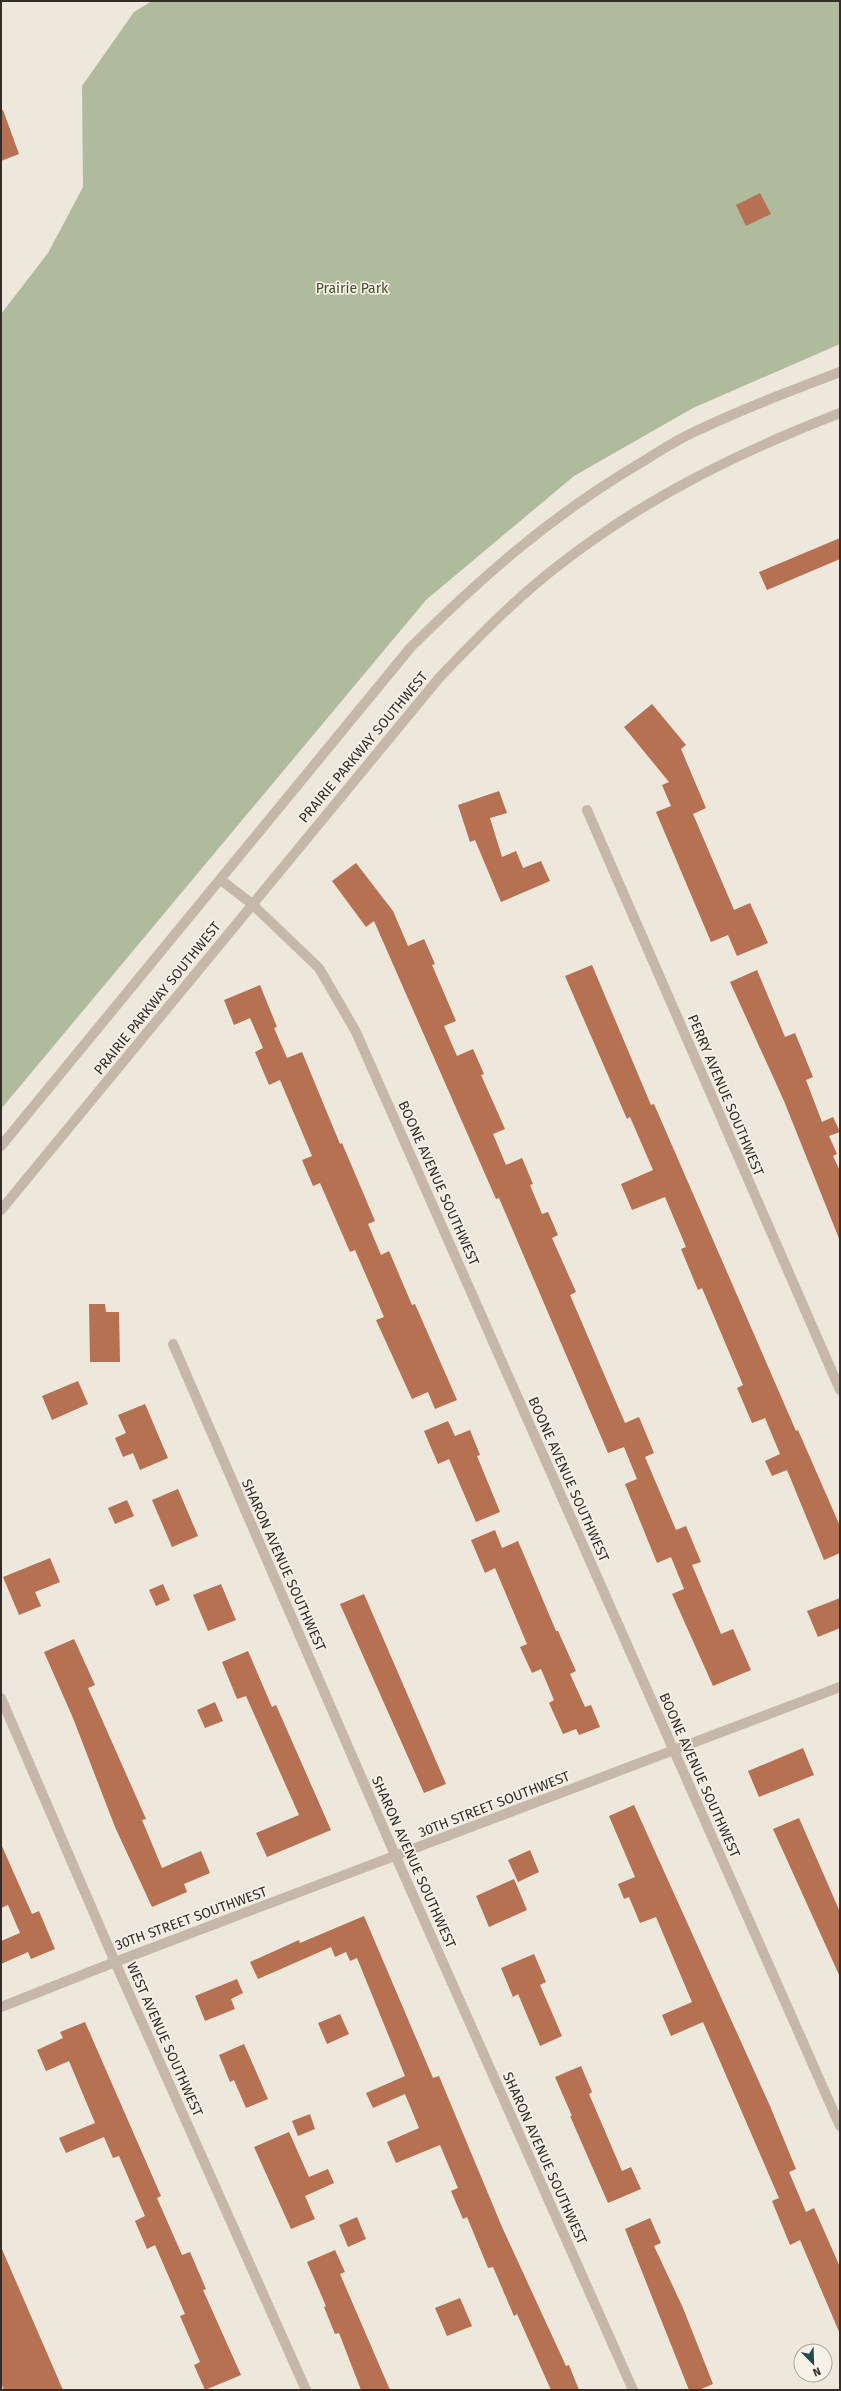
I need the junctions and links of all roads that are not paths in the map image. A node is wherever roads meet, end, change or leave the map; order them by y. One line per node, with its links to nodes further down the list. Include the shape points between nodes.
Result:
1 (840, 372): 4 (street, PRAIRIE PARKWAY SOUTHWEST, via 690,434 597,488 511,553 411,647)
2 (840, 413): 5 (street, PRAIRIE PARKWAY SOUTHWEST, via 755,448 695,477 650,502 563,561 504,612 439,678)
3 (587, 810): 9 (street, PERRY AVENUE SOUTHWEST)
4 (221, 880): 5 (street, BOONE AVENUE SOUTHWEST); 6 (street, PRAIRIE PARKWAY SOUTHWEST)
5 (252, 904): 7 (street, PRAIRIE PARKWAY SOUTHWEST); 12 (street, BOONE AVENUE SOUTHWEST, via 319,968 356,1032)
6 (1, 1146)
7 (1, 1210)
8 (173, 1344): 13 (street, SHARON AVENUE SOUTHWEST)
9 (840, 1390)
10 (840, 1686): 12 (street, 30TH STREET SOUTHWEST)
11 (1, 1698): 14 (street, WEST AVENUE SOUTHWEST)
12 (674, 1751): 13 (street, 30TH STREET SOUTHWEST); 16 (street, BOONE AVENUE SOUTHWEST)
13 (396, 1857): 14 (street, 30TH STREET SOUTHWEST); 18 (street, SHARON AVENUE SOUTHWEST)
14 (115, 1962): 15 (street, 30TH STREET SOUTHWEST); 17 (street, WEST AVENUE SOUTHWEST)
15 (1, 2007)
16 (840, 2126)
17 (306, 2390)
18 (633, 2390)

